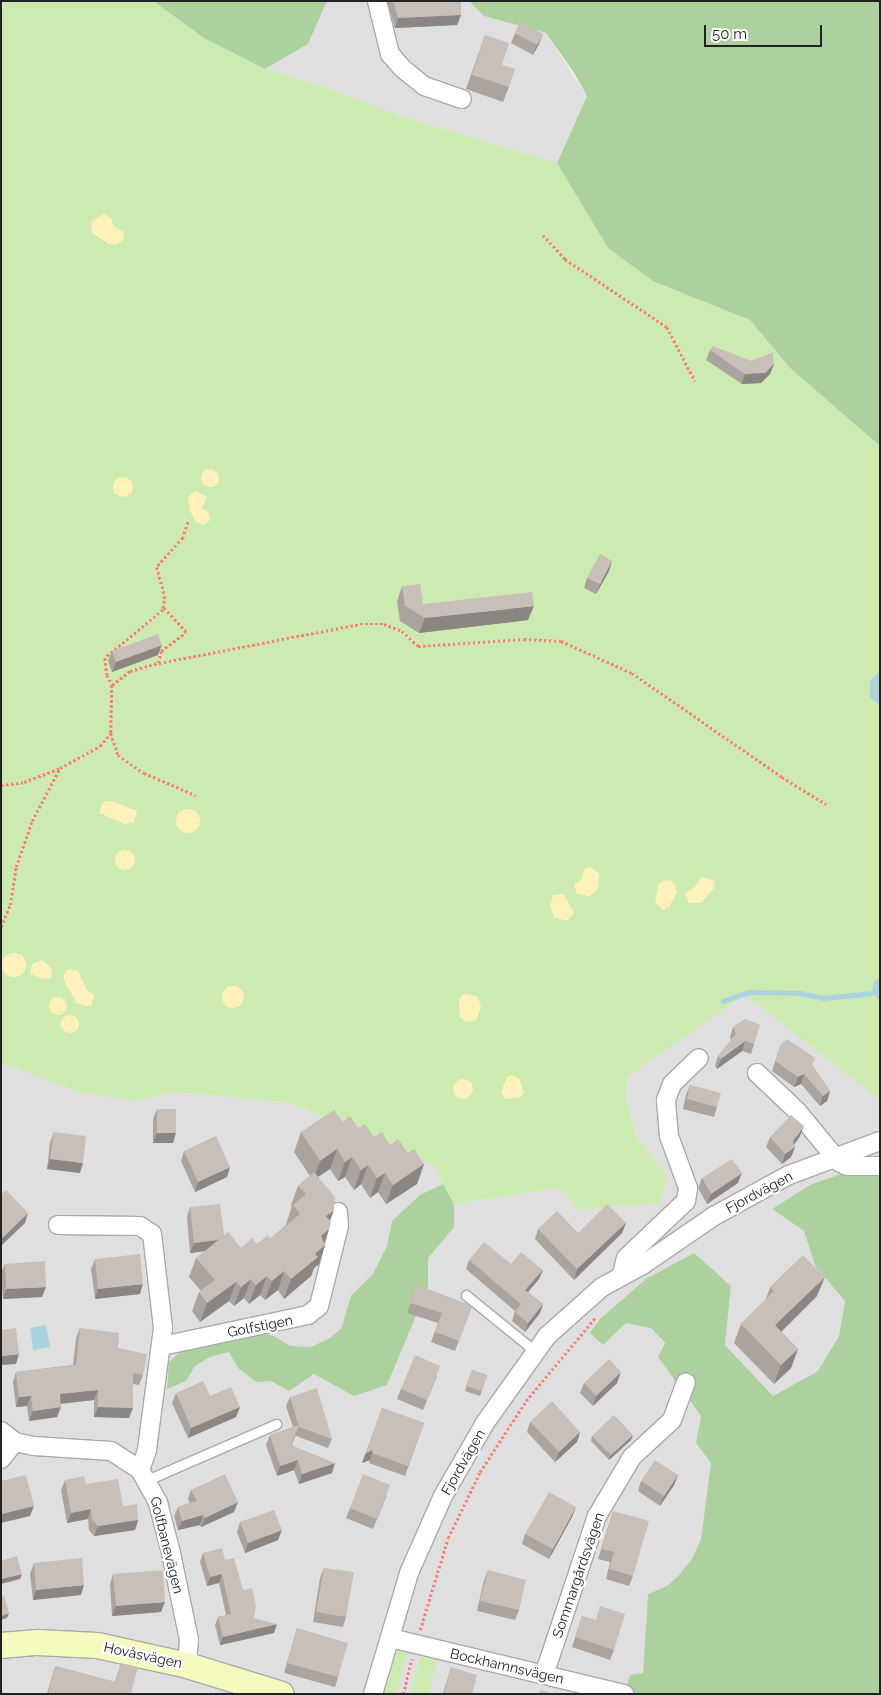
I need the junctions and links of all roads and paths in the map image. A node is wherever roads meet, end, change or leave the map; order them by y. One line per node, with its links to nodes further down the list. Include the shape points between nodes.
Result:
1 (378, 1): 2 (street, via 390,54 402,68 424,86)
2 (462, 99)
3 (543, 235): 4 (path, via 565,260 667,326 674,334 687,370)
4 (695, 381)
5 (188, 522): 6 (path, via 183,538 158,568 165,596)
6 (164, 608): 7 (path, via 186,632 161,651); 8 (path, via 147,626 105,658)
7 (158, 663): 8 (path, via 130,671); 13 (path, via 360,624 384,624 402,631 418,646 524,639 560,641 632,673)
8 (112, 685): 9 (path)
9 (111, 733): 10 (path, via 100,746); 12 (path, via 122,760)
10 (60, 768): 11 (path, via 24,782); 14 (path, via 32,821)
11 (1, 785)
12 (195, 795)
13 (826, 804)
14 (1, 927)
15 (699, 1058): 22 (street, Fjordvägen, via 672,1084 666,1100 669,1136 688,1188 681,1208 626,1258)
16 (757, 1073): 18 (street, via 797,1111)
17 (880, 1141): 18 (street, Fjordvägen)
18 (835, 1158): 19 (street, via 847,1166); 22 (street, Fjordvägen, via 789,1175 759,1191 714,1216 641,1266)
19 (880, 1166)
20 (338, 1212): 25 (street, Golfstigen, via 339,1226 319,1306 308,1315)
21 (58, 1225): 25 (street, via 148,1228 154,1240 161,1298)
22 (622, 1274): 26 (street, Fjordvägen, via 579,1304)
23 (466, 1295): 26 (lane)
24 (598, 1314): 33 (path, via 526,1401 477,1478 448,1538)
25 (162, 1346): 31 (street)
26 (535, 1351): 32 (street, Fjordvägen, via 461,1461 443,1496 409,1573)
27 (686, 1382): 36 (street, Sommargårdsvägen, via 672,1420 632,1458 597,1516)
28 (276, 1424): 31 (lane)
29 (8, 1436): 30 (street); 31 (street, via 110,1451)
30 (1, 1459)
31 (144, 1475): 35 (street, Golfbanevägen, via 158,1503 190,1640)
32 (391, 1638): 33 (street, Bockhamnsvägen); 38 (street, Fjordvägen)
33 (416, 1644): 36 (street, Bockhamnsvägen); 39 (path)
34 (1, 1645): 35 (street, Hovåsvägen, via 78,1643)
35 (187, 1664): 37 (street, Hovåsvägen)
36 (544, 1676): 40 (street, Bockhamnsvägen)
37 (281, 1694)
38 (373, 1694)
39 (403, 1694)
40 (624, 1694)

